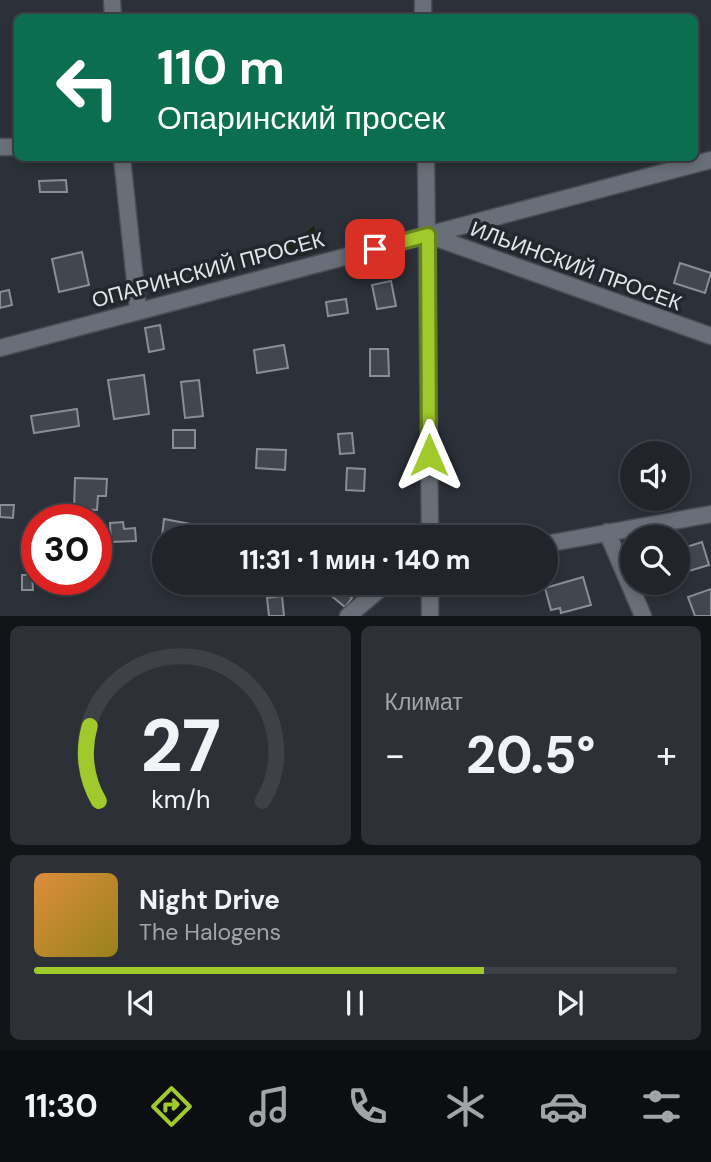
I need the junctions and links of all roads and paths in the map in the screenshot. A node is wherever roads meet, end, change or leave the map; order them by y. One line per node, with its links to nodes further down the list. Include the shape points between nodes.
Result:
1 (711, 160): 4 (street, ОПАРИНСКИЙ ПРОСЕК)
2 (122, 161): 5 (street)
3 (426, 161): 4 (street)
4 (428, 235): 5 (street, ОПАРИНСКИЙ ПРОСЕК); 6 (street, ИЛЬИНСКИЙ ПРОСЕК); 9 (street)
5 (138, 309): 7 (street, ОПАРИНСКИЙ ПРОСЕК)
6 (711, 336)
7 (0, 348)
8 (711, 514): 10 (street)
9 (430, 525)
10 (607, 532): 11 (street); 16 (street)
11 (558, 542)
12 (373, 595): 14 (street)
13 (430, 595): 15 (street)
14 (348, 616)
15 (430, 616)
16 (643, 616)

